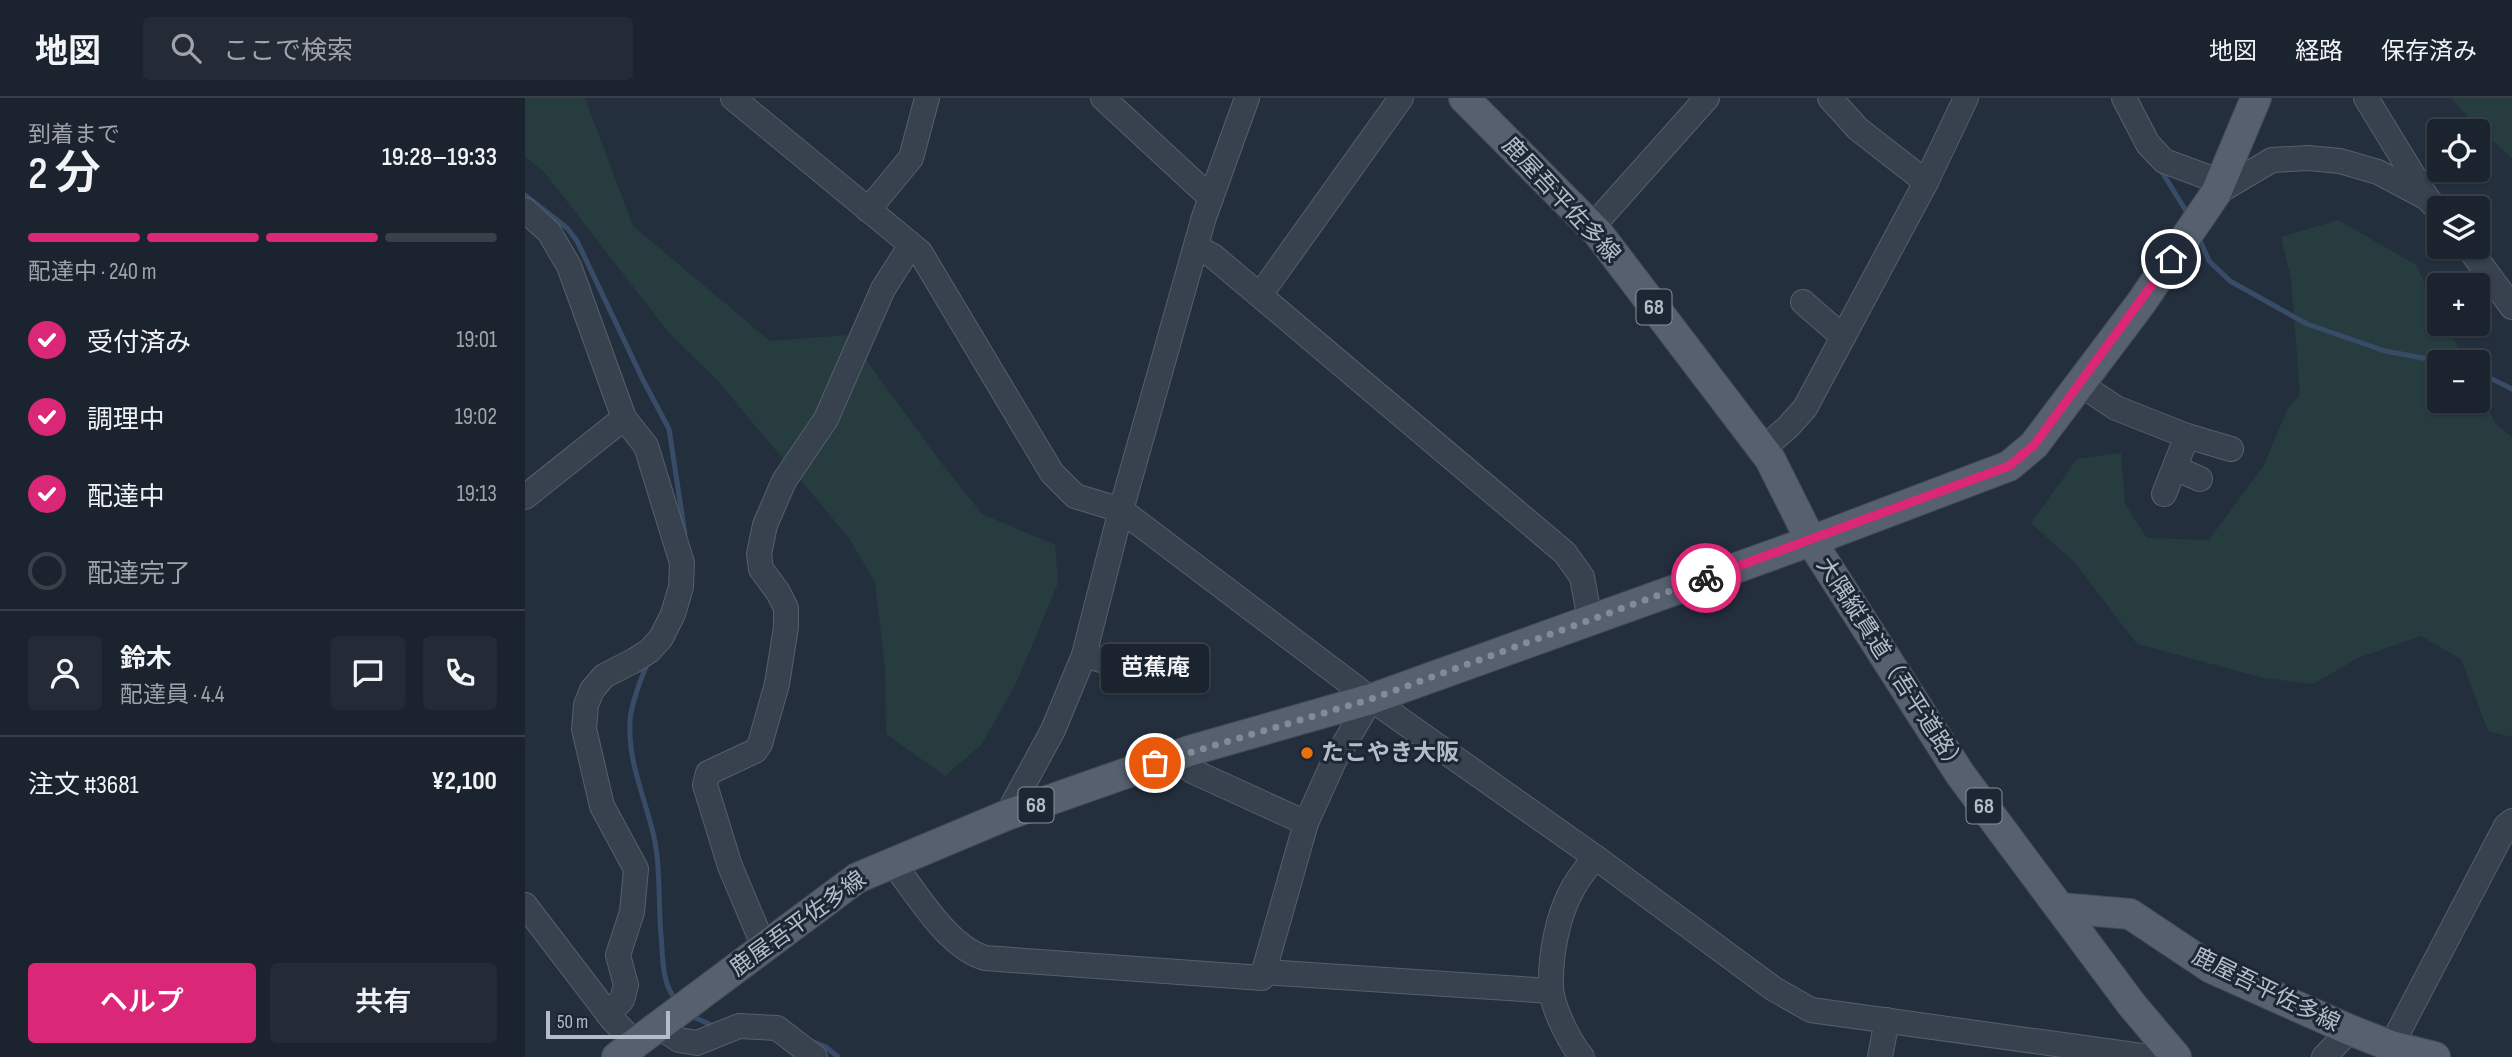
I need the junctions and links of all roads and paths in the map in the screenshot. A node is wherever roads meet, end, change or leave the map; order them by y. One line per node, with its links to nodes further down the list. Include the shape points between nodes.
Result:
1 (733, 98): 19 (street)
2 (927, 98): 19 (street, via 911,158)
3 (1103, 98): 16 (street)
4 (1247, 98): 16 (street)
5 (1401, 98): 24 (street)
6 (1464, 98): 20 (main road, 鹿屋吾平佐多線 / 68)
7 (1707, 98): 20 (street)
8 (1831, 98): 13 (street, via 1858,129)
9 (1966, 98): 13 (street)
10 (2124, 98): 14 (street, via 2148,144 2164,161)
11 (2256, 98): 14 (main road)
12 (2366, 98): 15 (street)
13 (1926, 182): 27 (street)
14 (2219, 187): 17 (street, via 2272,160 2308,158 2378,172); 28 (main road)
15 (2427, 196)
16 (1211, 198): 22 (street)
17 (2427, 201)
18 (525, 210): 29 (street, via 549,232 569,266)
19 (868, 210): 21 (street)
20 (1592, 227): 31 (main road, 鹿屋吾平佐多線 / 68)
21 (911, 245): 37 (street, via 920,252 1052,473 1075,496); 51 (street, via 883,289 826,419 784,481 765,525 761,569 786,608 786,627 777,684 760,744 755,751 708,773 705,785 730,866)
22 (1196, 247): 24 (street); 37 (street)
23 (2478, 259): 26 (street)
24 (1260, 295): 39 (street, via 1565,553 1582,576)
25 (1804, 302): 27 (street)
26 (2512, 307)
27 (1843, 337): 31 (street, via 1805,408)
28 (2080, 384): 30 (street, via 2116,408); 38 (main road, via 2034,445 2009,466)
29 (624, 418): 36 (street); 54 (street, via 646,446 682,563 678,596 661,638 642,656 604,676 586,705 585,729 602,806 636,869 632,912 618,955 626,985 622,1000)
30 (2187, 436): 32 (street); 33 (street)
31 (1763, 449): 38 (main road, 鹿屋吾平佐多線 / 68)
32 (2231, 449)
33 (2175, 468): 34 (street); 35 (street)
34 (2200, 479)
35 (2164, 494)
36 (525, 497)
37 (1121, 510): 40 (street); 42 (street)
38 (1811, 541): 39 (main road, 鹿屋吾平佐多線 / 68); 50 (main road, 大隅縦貫道（吾平道路） / 68, via 1960,774)
39 (1590, 620): 42 (main road, 鹿屋吾平佐多線 / 68)
40 (1084, 655): 41 (street); 44 (street, via 1053,730)
41 (1145, 673)
42 (1371, 699): 43 (main road, 鹿屋吾平佐多線 / 68); 46 (street, via 1334,761); 47 (street)
43 (1179, 754): 44 (main road, 鹿屋吾平佐多線 / 68); 46 (street, via 1192,771)
44 (1007, 816): 48 (main road, 鹿屋吾平佐多線 / 68)
45 (2512, 821): 59 (street)
46 (1306, 822): 52 (street)
47 (1595, 857): 53 (street, via 1572,889 1559,923); 55 (street, via 1802,1005)
48 (892, 862): 51 (main road, 鹿屋吾平佐多線 / 68, via 857,878); 52 (street, via 955,942 985,958 1262,978)
49 (525, 905): 54 (street)
50 (2061, 908): 56 (main road, 鹿屋吾平佐多線, via 2130,914 2211,968); 64 (main road, 大隅縦貫道（吾平道路） / 68)
51 (764, 947): 57 (main road, 鹿屋吾平佐多線 / 68)
52 (1263, 972): 53 (street)
53 (1551, 990): 61 (street, via 1572,1045)
54 (608, 1014): 57 (street)
55 (1887, 1020): 58 (street); 62 (street)
56 (2350, 1030): 59 (main road, 鹿屋吾平佐多線); 65 (street)
57 (636, 1042): 60 (street, via 697,1043 739,1026 777,1028)
58 (1986, 1045): 63 (street)
59 (2391, 1046): 66 (main road, 鹿屋吾平佐多線)
60 (815, 1057)
61 (1582, 1057)
62 (1880, 1057)
63 (2149, 1057)
64 (2176, 1057)
65 (2324, 1057)
66 (2435, 1057)

